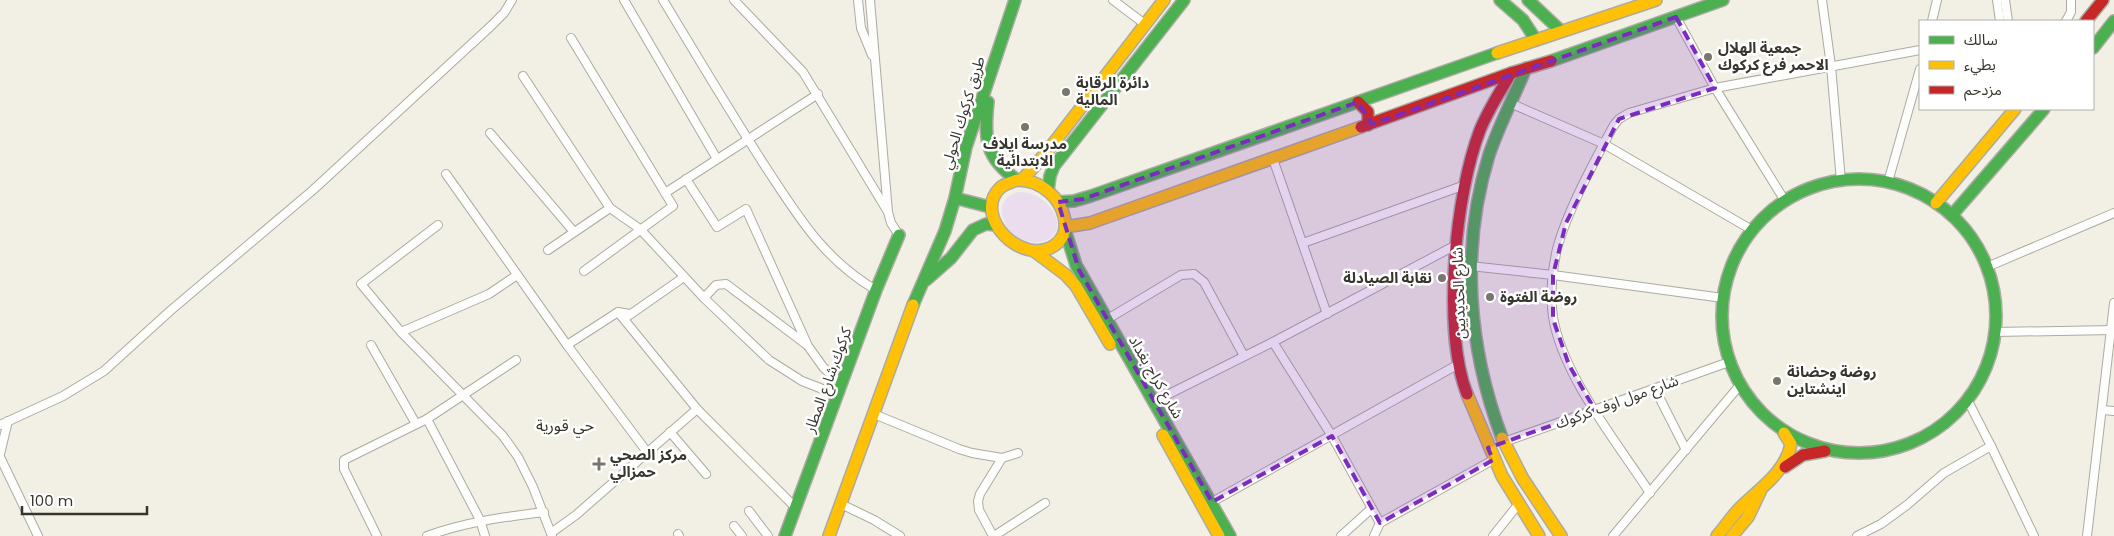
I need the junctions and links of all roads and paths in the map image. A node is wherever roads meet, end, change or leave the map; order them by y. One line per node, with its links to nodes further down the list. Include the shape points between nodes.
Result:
1 (512, 0): 124 (street, via 491,26 313,190 104,371 63,396)
2 (624, 0): 53 (street)
3 (663, 0): 51 (street)
4 (734, 0): 44 (street, via 803,72)
5 (858, 0): 36 (street, via 861,28)
6 (870, 0): 36 (street)
7 (1015, 0): 42 (main road, طريق كركوك الحولي)
8 (1113, 0): 30 (street)
9 (1164, 0): 30 (main road)
10 (1184, 0): 63 (main road, via 1054,166)
11 (1500, 0): 33 (main road, via 1523,20)
12 (1528, 0): 31 (main road)
13 (1628, 0): 22 (street)
14 (1654, 0): 22 (main road)
15 (1723, 0): 23 (main road)
16 (1822, 0): 37 (street)
17 (1937, 0): 24 (street)
18 (1997, 0): 25 (street)
19 (2005, 0): 26 (street)
20 (2071, 0): 27 (street, via 2071,12)
21 (2103, 0): 28 (main road)
22 (1624, 12): 31 (main road)
23 (1676, 17): 38 (main road); 43 (street)
24 (1932, 20)
25 (2000, 20)
26 (2008, 20)
27 (2067, 20)
28 (2087, 20)
29 (2114, 21): 34 (main road)
30 (1146, 25): 59 (main road, via 1046,153)
31 (1561, 31): 33 (main road)
32 (571, 38): 64 (street)
33 (1536, 40): 45 (main road)
34 (2094, 47)
35 (1919, 50): 37 (street)
36 (875, 62): 71 (street)
37 (1830, 66): 43 (street); 60 (street)
38 (1526, 68): 39 (main road); 46 (main road, شارع الحديديين)
39 (1511, 73): 49 (main road); 62 (main road, شارع الحديديين, via 1483,126)
40 (1919, 73): 61 (street)
41 (523, 76): 70 (street)
42 (987, 83): 59 (main road, via 984,131 989,151 1000,168); 65 (main road, طريق كركوك الحولي, via 966,147)
43 (1715, 88): 52 (street, via 1624,116 1614,125); 66 (street)
44 (818, 94): 51 (street); 71 (street)
45 (1358, 102): 49 (main road, via 1368,112); 67 (main road, via 1083,199)
46 (1510, 103): 52 (street); 85 (main road, شارع الحديديين, via 1482,182)
47 (2014, 110): 55 (main road)
48 (2043, 110): 57 (main road)
49 (1368, 125): 54 (main road)
50 (490, 133): 79 (street)
51 (748, 140): 53 (street); 92 (street, via 816,241 850,273)
52 (1604, 144): 78 (street); 89 (street, via 1566,223)
53 (717, 159): 58 (street)
54 (1274, 159): 76 (main road, via 1090,223); 81 (street)
55 (1969, 164): 57 (main road); 68 (main road)
56 (446, 174): 88 (street)
57 (1986, 176): 73 (main road)
58 (686, 179): 64 (street); 107 (street, via 716,227 746,209)
59 (1019, 180): 63 (main road, via 1035,183); 69 (main road, via 1000,186)
60 (1841, 180): 61 (main road); 66 (main road, via 1816,186)
61 (1888, 182): 68 (main road)
62 (1465, 186): 81 (street); 82 (main road, شارع الحديديين)
63 (1048, 191): 67 (main road)
64 (665, 193): 77 (street, via 672,206)
65 (955, 198): 69 (main road); 91 (main road, طريق كركوك الحولي, via 945,231)
66 (1784, 201): 78 (main road)
67 (1058, 202): 76 (main road, via 1064,214)
68 (1936, 203): 73 (main road)
69 (990, 207): 75 (main road)
70 (610, 208): 77 (street); 79 (street)
71 (888, 212): 80 (street)
72 (2114, 213): 86 (street)
73 (1952, 215): 86 (main road, via 1972,239)
74 (438, 225): 102 (street, via 362,284)
75 (996, 225): 84 (main road, via 1012,242); 91 (main road, via 986,224 973,230 951,258)
76 (1065, 228): 84 (main road, via 1052,247); 100 (main road, شارع كراج بغداد, via 1079,270)
77 (640, 229): 87 (street); 90 (street)
78 (1752, 230): 94 (main road, via 1733,262)
79 (574, 232): 83 (street)
80 (899, 235): 92 (main road, كركوك,شارع المطار)
81 (1303, 243): 96 (street)
82 (1456, 245): 96 (street); 99 (main road, شارع الحديديين)
83 (548, 250)
84 (1034, 250): 164 (main road, شارع كراج بغداد, via 1066,275 1080,292)
85 (1470, 266): 89 (street); 98 (main road, شارع الحديديين)
86 (1987, 267): 103 (main road, via 1996,302)
87 (584, 271)
88 (517, 275): 102 (street, via 489,294); 106 (street)
89 (1553, 275): 94 (street); 119 (street, via 1552,304 1557,334 1576,378)
90 (684, 277): 93 (street); 97 (street)
91 (921, 284): 122 (main road)
92 (876, 290): 114 (main road, كركوك,شارع المطار)
93 (704, 298): 107 (street, via 716,285 726,284); 114 (street, via 780,368 802,381)
94 (1722, 298): 110 (main road, via 1722,330)
95 (2114, 303): 101 (street)
96 (1326, 314): 104 (street)
97 (627, 316): 106 (street, via 618,312); 118 (street)
98 (1472, 318): 99 (main road); 130 (main road, شارع الحديديين, via 1484,383)
99 (1454, 319): 111 (main road, شارع الحديديين)
100 (1106, 320): 108 (street, via 1177,277 1185,273 1194,274 1204,282); 117 (main road, شارع كراج بغداد)
101 (2112, 330): 103 (street); 120 (street)
102 (401, 332): 115 (street)
103 (1996, 332): 116 (main road, via 1985,372)
104 (1273, 342): 108 (street); 129 (street)
105 (371, 345): 125 (street)
106 (567, 345): 133 (street)
107 (808, 346): 114 (street)
108 (1244, 356): 117 (street)
109 (516, 360): 115 (street)
110 (1729, 362): 112 (main road); 113 (street, شارع مول اوف كركوك)
111 (1458, 365): 129 (street); 138 (main road, شارع الحديديين)
112 (1740, 385): 127 (main road, via 1758,409); 132 (street)
113 (1655, 389): 119 (street, شارع مول اوف كركوك); 132 (street)
114 (840, 390): 146 (main road, كركوك,شارع المطار)
115 (463, 394): 123 (street); 149 (street, via 509,444)
116 (1968, 401): 131 (street); 134 (main road, via 1932,433 1904,446 1873,453)
117 (1153, 402): 142 (main road, شارع كراج بغداد)
118 (697, 409): 128 (street); 146 (street)
119 (1596, 410): 130 (street, شارع مول اوف كركوك); 141 (street)
120 (2102, 410): 121 (street); 176 (street)
121 (2114, 411)
122 (874, 414): 137 (street, via 959,449); 144 (main road)
123 (427, 419): 125 (street); 150 (street)
124 (8, 421): 126 (street); 136 (street)
125 (416, 424): 155 (street, via 344,460 344,469)
126 (0, 425)
127 (1780, 429): 134 (main road, via 1810,445); 140 (main road, via 1789,440 1791,449 1788,458)
128 (670, 432): 133 (street); 139 (street)
129 (1332, 436): 142 (street); 147 (street)
130 (1504, 442): 170 (main road, شارع الحديديين, via 1534,497)
131 (1992, 446): 174 (street, via 1944,473 1907,505); 175 (street)
132 (1686, 450): 141 (street)
133 (647, 452): 153 (street)
134 (1836, 452): 140 (main road, via 1803,455)
135 (1018, 453): 137 (street)
136 (0, 456): 154 (street)
137 (1002, 458): 163 (street, via 978,501 979,510)
138 (1493, 460): 145 (main road, شارع الحديديين); 151 (street)
139 (706, 474)
140 (1770, 479): 172 (main road); 173 (main road, via 1748,517)
141 (1650, 493): 171 (street)
142 (1212, 502): 165 (main road, شارع كراج بغداد)
143 (1044, 503): 163 (street)
144 (841, 504): 161 (main road); 162 (street)
145 (1517, 506): 168 (street); 169 (main road, شارع الحديديين)
146 (796, 508): 160 (main road, كركوك,شارع المطار)
147 (1371, 509): 151 (street); 166 (street)
148 (749, 511): 159 (street)
149 (544, 512): 150 (street); 153 (street)
150 (480, 520): 156 (street); 157 (street)
151 (1380, 523): 167 (street)
152 (734, 526): 158 (street)
153 (552, 535)
154 (38, 536)
155 (377, 536)
156 (427, 536)
157 (485, 536)
158 (742, 536)
159 (768, 536)
160 (785, 536)
161 (829, 536)
162 (900, 536)
163 (994, 536)
164 (1219, 536)
165 (1230, 536)
166 (1341, 536)
167 (1374, 536)
168 (1493, 536)
169 (1539, 536)
170 (1561, 536)
171 (1613, 536)
172 (1717, 536)
173 (1732, 536)
174 (1857, 536)
175 (2034, 536)
176 (2087, 536)

